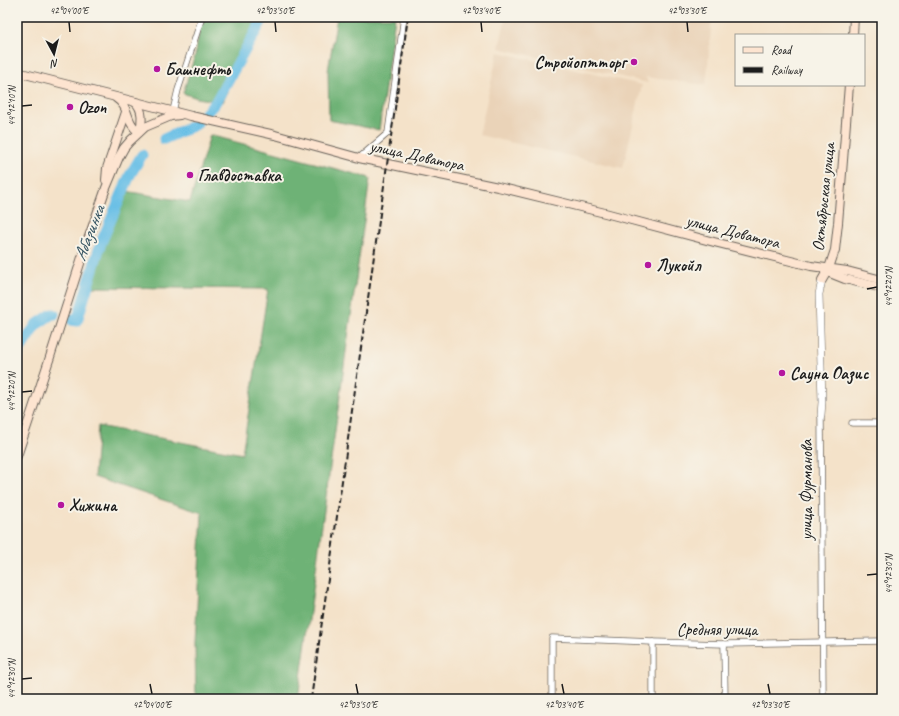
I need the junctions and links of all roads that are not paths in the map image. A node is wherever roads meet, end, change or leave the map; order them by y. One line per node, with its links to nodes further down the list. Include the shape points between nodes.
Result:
1 (202, 17): 12 (street)
2 (404, 17): 16 (street, via 388,133)
3 (848, 17): 5 (main road)
4 (854, 17): 6 (main road)
5 (847, 34)
6 (852, 34)
7 (17, 72): 10 (main road, улица Доватора)
8 (844, 86): 18 (main road, Октябрьская улица, via 832,236)
9 (849, 86): 18 (main road, Октябрьская улица, via 835,250)
10 (114, 96): 11 (main road, улица Доватора); 13 (main road, via 123,104)
11 (135, 102): 12 (main road, улица Доватора); 15 (main road, via 142,115)
12 (173, 111): 14 (main road, улица Доватора)
13 (126, 112): 15 (main road, via 130,123); 17 (main road, via 107,168)
14 (191, 116): 15 (main road, via 167,121); 16 (main road, улица Доватора)
15 (139, 132): 17 (main road, via 122,151)
16 (359, 158): 18 (main road, улица Доватора, via 582,207)
17 (106, 188): 25 (main road, via 83,248); 26 (main road)
18 (826, 270): 19 (main road, Октябрьская улица); 20 (main road, улица Доватора, via 847,271); 21 (main road, улица Доватора, via 845,279)
19 (822, 280): 22 (street, улица Фурманова, via 819,294)
20 (882, 280)
21 (882, 288)
22 (821, 416): 29 (street, улица Фурманова)
23 (852, 423): 24 (street)
24 (882, 423)
25 (17, 448)
26 (17, 456)
27 (882, 641): 29 (street, Средняя улица)
28 (654, 642): 30 (street, Средняя улица); 31 (street, Средняя улица, via 552,638); 32 (street)
29 (822, 642): 30 (street, Средняя улица); 34 (street, улица Фурманова)
30 (724, 644): 33 (street)
31 (552, 699)
32 (653, 699)
33 (725, 699)
34 (823, 699)

